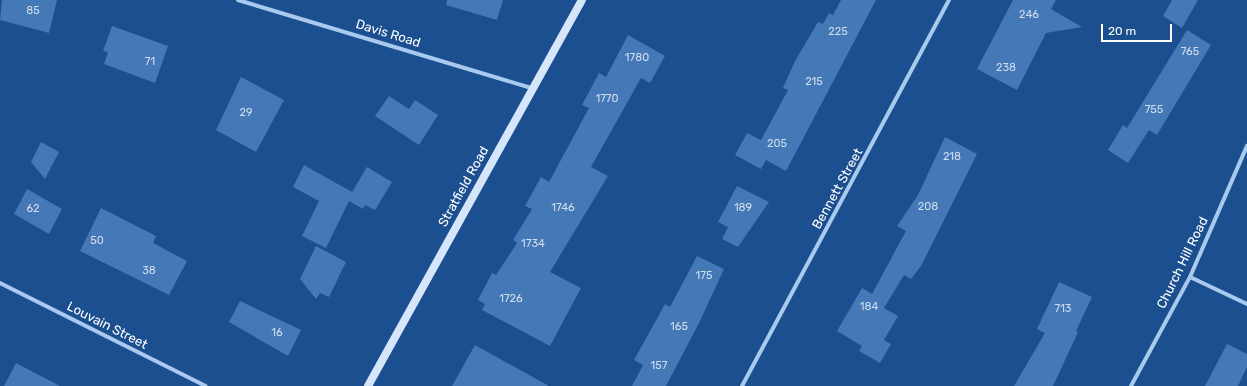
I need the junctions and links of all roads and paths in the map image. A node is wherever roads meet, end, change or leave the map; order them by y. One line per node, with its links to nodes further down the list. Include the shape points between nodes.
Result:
1 (238, 0): 4 (street, Davis Road)
2 (582, 0): 4 (main road, Stratfield Road)
3 (948, 0): 11 (street, Bennett Street)
4 (532, 88): 10 (main road, Stratfield Road)
5 (1247, 146): 6 (street, Church Hill Road)
6 (1190, 277): 8 (street); 12 (street, Church Hill Road)
7 (0, 283): 9 (street, Louvain Street)
8 (1247, 304)
9 (206, 386)
10 (368, 386)
11 (742, 386)
12 (1131, 386)

